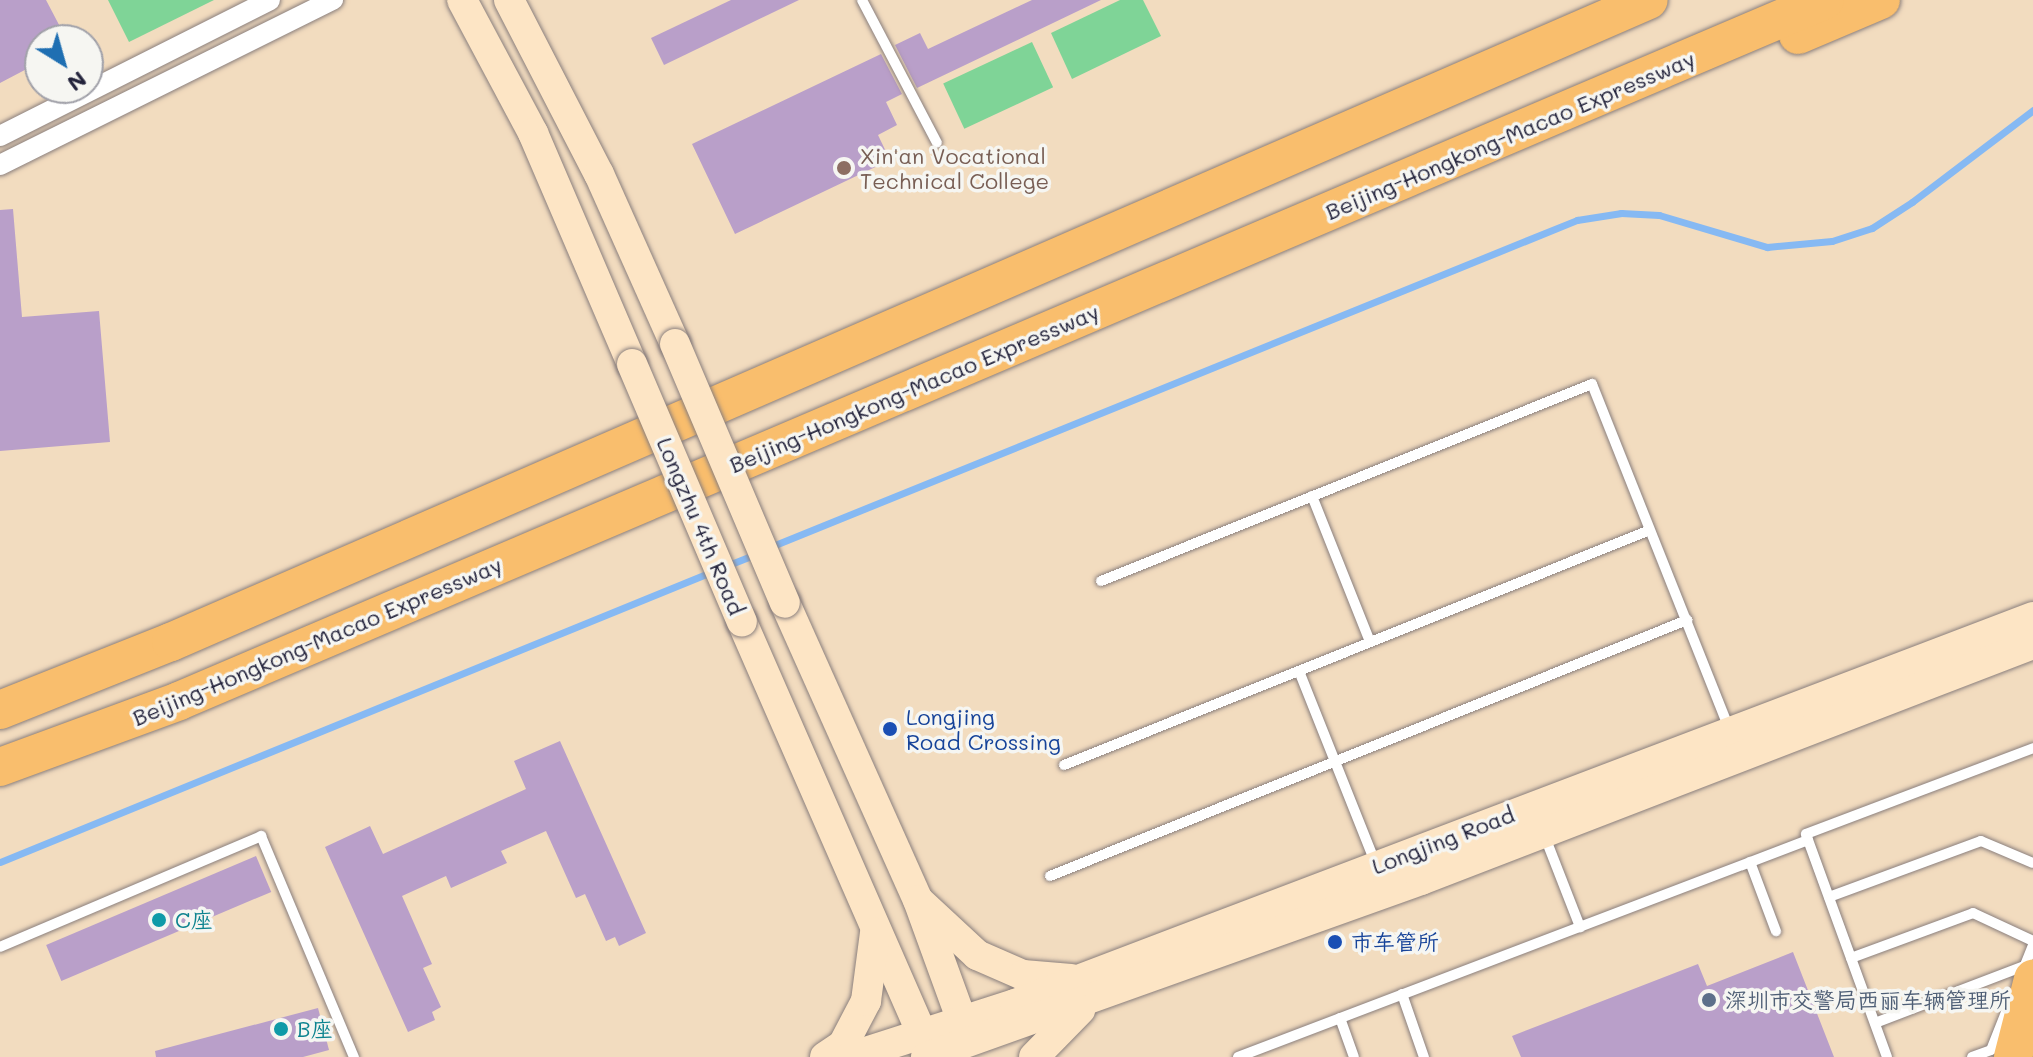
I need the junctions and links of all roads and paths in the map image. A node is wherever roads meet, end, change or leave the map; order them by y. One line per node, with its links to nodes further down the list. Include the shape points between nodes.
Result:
1 (270, 0): 12 (street)
2 (333, 0): 14 (street)
3 (462, 0): 37 (main road, Longzhu 4th Road, bridge, via 533,133)
4 (509, 0): 10 (main road)
5 (524, 0): 10 (main road)
6 (862, 0): 13 (lane)
7 (1649, 0): 23 (highway, via 171,642)
8 (1825, 0): 11 (highway, Beijing-Hongkong-Macao Expressway)
9 (1881, 0): 11 (highway, via 1622,111)
10 (537, 54): 36 (main road, bridge, via 599,174)
11 (1525, 129): 28 (highway, Beijing-Hongkong-Macao Expressway, via 179,701)
12 (0, 136)
13 (937, 143)
14 (0, 165)
15 (1312, 496): 16 (lane, via 1592,384); 17 (lane); 20 (lane)
16 (1650, 530): 19 (lane); 20 (lane)
17 (1101, 581)
18 (2033, 617): 24 (main road, Longjing Road)
19 (1687, 620): 24 (lane); 26 (lane)
20 (1370, 642): 22 (lane)
21 (2027, 650): 29 (main road, Longjing Road)
22 (1299, 671): 26 (lane); 27 (lane)
23 (0, 710)
24 (1730, 731): 33 (main road, Longjing Road)
25 (2033, 748): 30 (lane, via 1806,834)
26 (1335, 762): 33 (lane); 34 (lane)
27 (1064, 765)
28 (0, 767)
29 (1543, 832): 38 (lane); 44 (main road, Longjing Road)
30 (1808, 840): 31 (lane); 35 (lane)
31 (1750, 862): 38 (lane); 39 (lane)
32 (2033, 863): 35 (lane, via 1981,841)
33 (1377, 866): 44 (main road, Longjing Road)
34 (1050, 876)
35 (1829, 897): 42 (lane)
36 (918, 900): 44 (main road, via 977,955 1023,975); 48 (main road)
37 (869, 908): 49 (main road, Longzhu 4th Road); 51 (main road, via 876,945 870,987 843,1045)
38 (1580, 927): 45 (lane)
39 (1776, 931)
40 (2033, 943): 42 (lane, via 1973,913); 43 (lane)
41 (0, 947): 50 (lane, via 261,836)
42 (1851, 958): 47 (lane)
43 (2022, 980): 47 (lane); 58 (lane, via 1991,1050); 59 (highway)
44 (1086, 990): 48 (main road, Longjing Road); 53 (main road)
45 (1402, 994): 46 (lane); 56 (lane)
46 (1340, 1018): 54 (lane); 55 (lane)
47 (1875, 1023): 57 (lane)
48 (970, 1040): 49 (main road, Longjing Road)
49 (928, 1051): 52 (main road, Longjing Road)
50 (354, 1057)
51 (825, 1057)
52 (850, 1057)
53 (1034, 1057)
54 (1238, 1057)
55 (1354, 1057)
56 (1424, 1057)
57 (1887, 1057)
58 (1972, 1057)
59 (2013, 1057)

